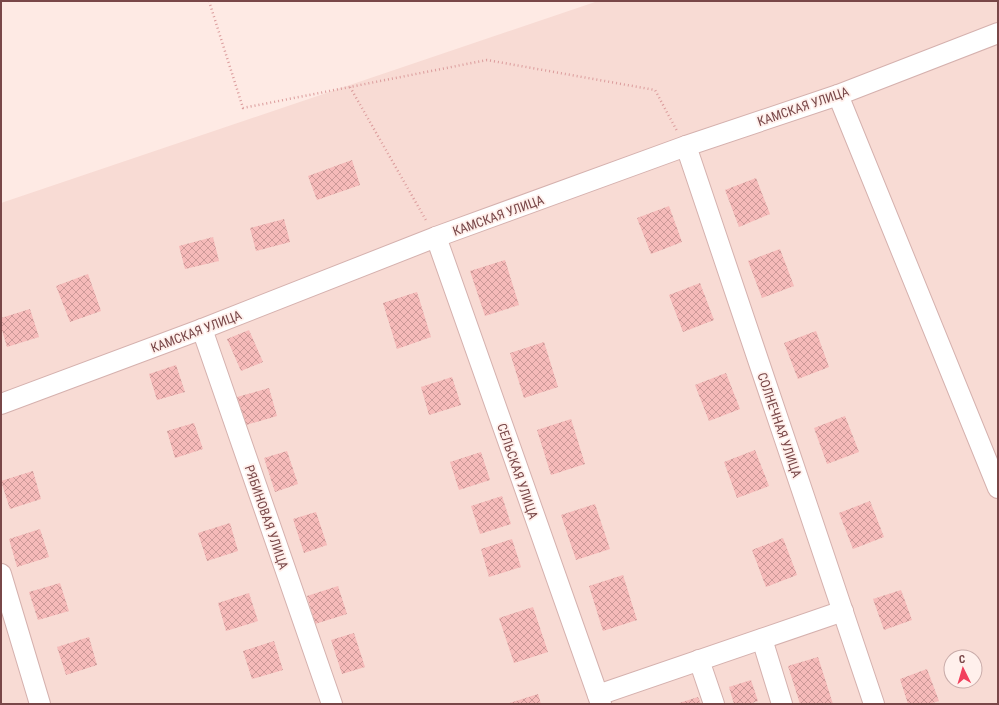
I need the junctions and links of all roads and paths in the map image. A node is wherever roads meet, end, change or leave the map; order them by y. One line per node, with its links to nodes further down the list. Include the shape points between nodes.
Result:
1 (209, 1): 3 (path, via 242,108)
2 (998, 33): 4 (street, КАМСКАЯ УЛИЦА)
3 (350, 87): 5 (path, via 487,60 494,61 655,90); 6 (path)
4 (838, 95): 5 (street, КАМСКАЯ УЛИЦА); 9 (street)
5 (686, 146): 6 (street, КАМСКАЯ УЛИЦА); 11 (street, СОЛНЕЧНАЯ УЛИЦА)
6 (436, 238): 7 (street, КАМСКАЯ УЛИЦА); 14 (street, СЕЛЬСКАЯ УЛИЦА)
7 (202, 329): 8 (street, КАМСКАЯ УЛИЦА); 16 (street, РЯБИНОВАЯ УЛИЦА)
8 (1, 404)
9 (998, 488)
10 (1, 574): 15 (street)
11 (843, 611): 12 (street); 19 (street, СОЛНЕЧНАЯ УЛИЦА)
12 (762, 639): 13 (street); 18 (street)
13 (699, 660): 14 (street); 17 (street)
14 (599, 700)
15 (40, 704)
16 (332, 704)
17 (714, 704)
18 (782, 704)
19 (874, 704)

